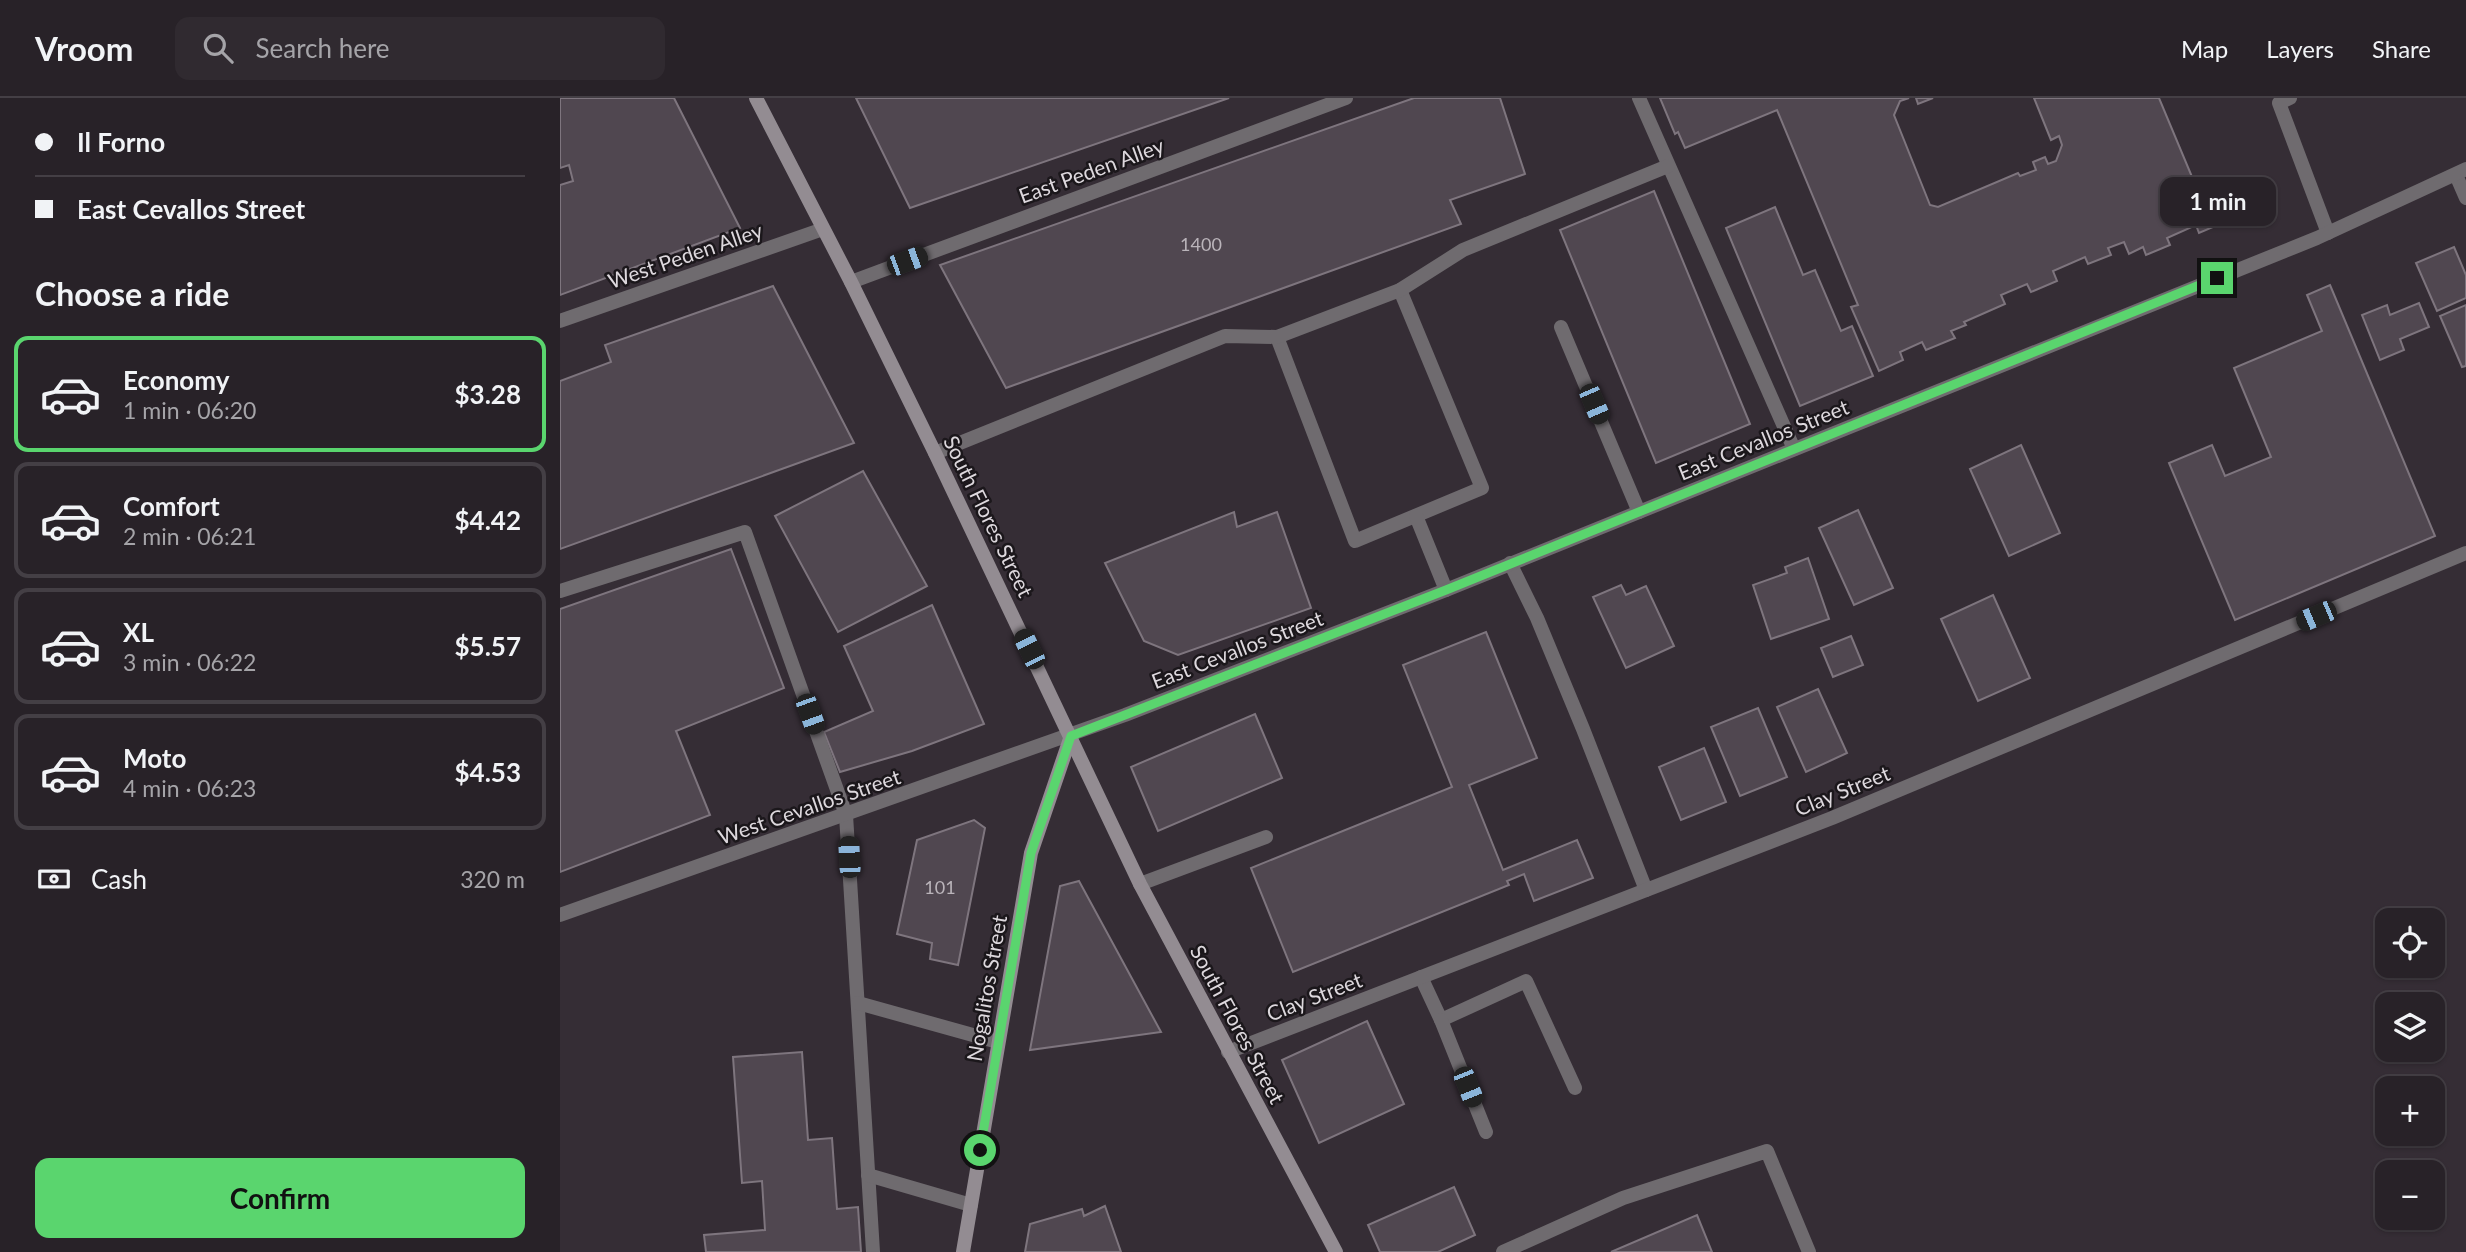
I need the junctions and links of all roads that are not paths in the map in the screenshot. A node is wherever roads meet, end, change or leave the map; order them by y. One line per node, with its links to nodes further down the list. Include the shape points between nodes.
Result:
1 (756, 98): 8 (main road, South Flores Street)
2 (1346, 98): 10 (street, East Peden Alley)
3 (1639, 98): 5 (street)
4 (2290, 98): 9 (street, via 2279,103)
5 (1668, 166): 11 (street, via 1463,250); 15 (street)
6 (2461, 172): 7 (street); 9 (street, East Cevallos Street)
7 (2466, 198)
8 (823, 229): 10 (main road, South Flores Street); 12 (street, West Peden Alley)
9 (2328, 233): 15 (street, East Cevallos Street)
10 (851, 282): 16 (main road, South Flores Street)
11 (1400, 290): 14 (street); 18 (street, via 1482,488)
12 (560, 321)
13 (1561, 327): 17 (street)
14 (1277, 337): 16 (street, via 1225,336); 18 (street, via 1355,541)
15 (1794, 449): 17 (street, East Cevallos Street)
16 (935, 453): 23 (main road, South Flores Street)
17 (1639, 512): 20 (street, East Cevallos Street)
18 (1416, 516): 21 (street)
19 (2466, 553): 27 (street, Clay Street, via 1832,818)
20 (1510, 563): 21 (street, East Cevallos Street); 27 (street, via 1537,618)
21 (1446, 590): 23 (street, East Cevallos Street)
22 (560, 591): 24 (street, via 745,532)
23 (1071, 736): 24 (street, West Cevallos Street); 26 (main road, South Flores Street); 32 (main road, Nogalitos Street, via 1031,853)
24 (846, 814): 28 (street, West Cevallos Street); 30 (street)
25 (1266, 837): 26 (street)
26 (1140, 884): 33 (main road, South Flores Street)
27 (1646, 890): 29 (street, Clay Street)
28 (560, 915)
29 (1421, 977): 31 (street); 33 (street, Clay Street)
30 (858, 1003): 32 (street); 36 (street)
31 (1441, 1020): 34 (street, via 1526,981); 35 (street)
32 (998, 1042): 37 (main road, Nogalitos Street)
33 (1228, 1052): 38 (main road, South Flores Street)
34 (1575, 1088)
35 (1486, 1132)
36 (868, 1175): 37 (street); 39 (street)
37 (971, 1205): 40 (main road, Nogalitos Street)
38 (1332, 1251)
39 (873, 1252)
40 (962, 1252)
41 (1503, 1252): 42 (street, via 1623,1198 1767,1151)
42 (1809, 1252)

